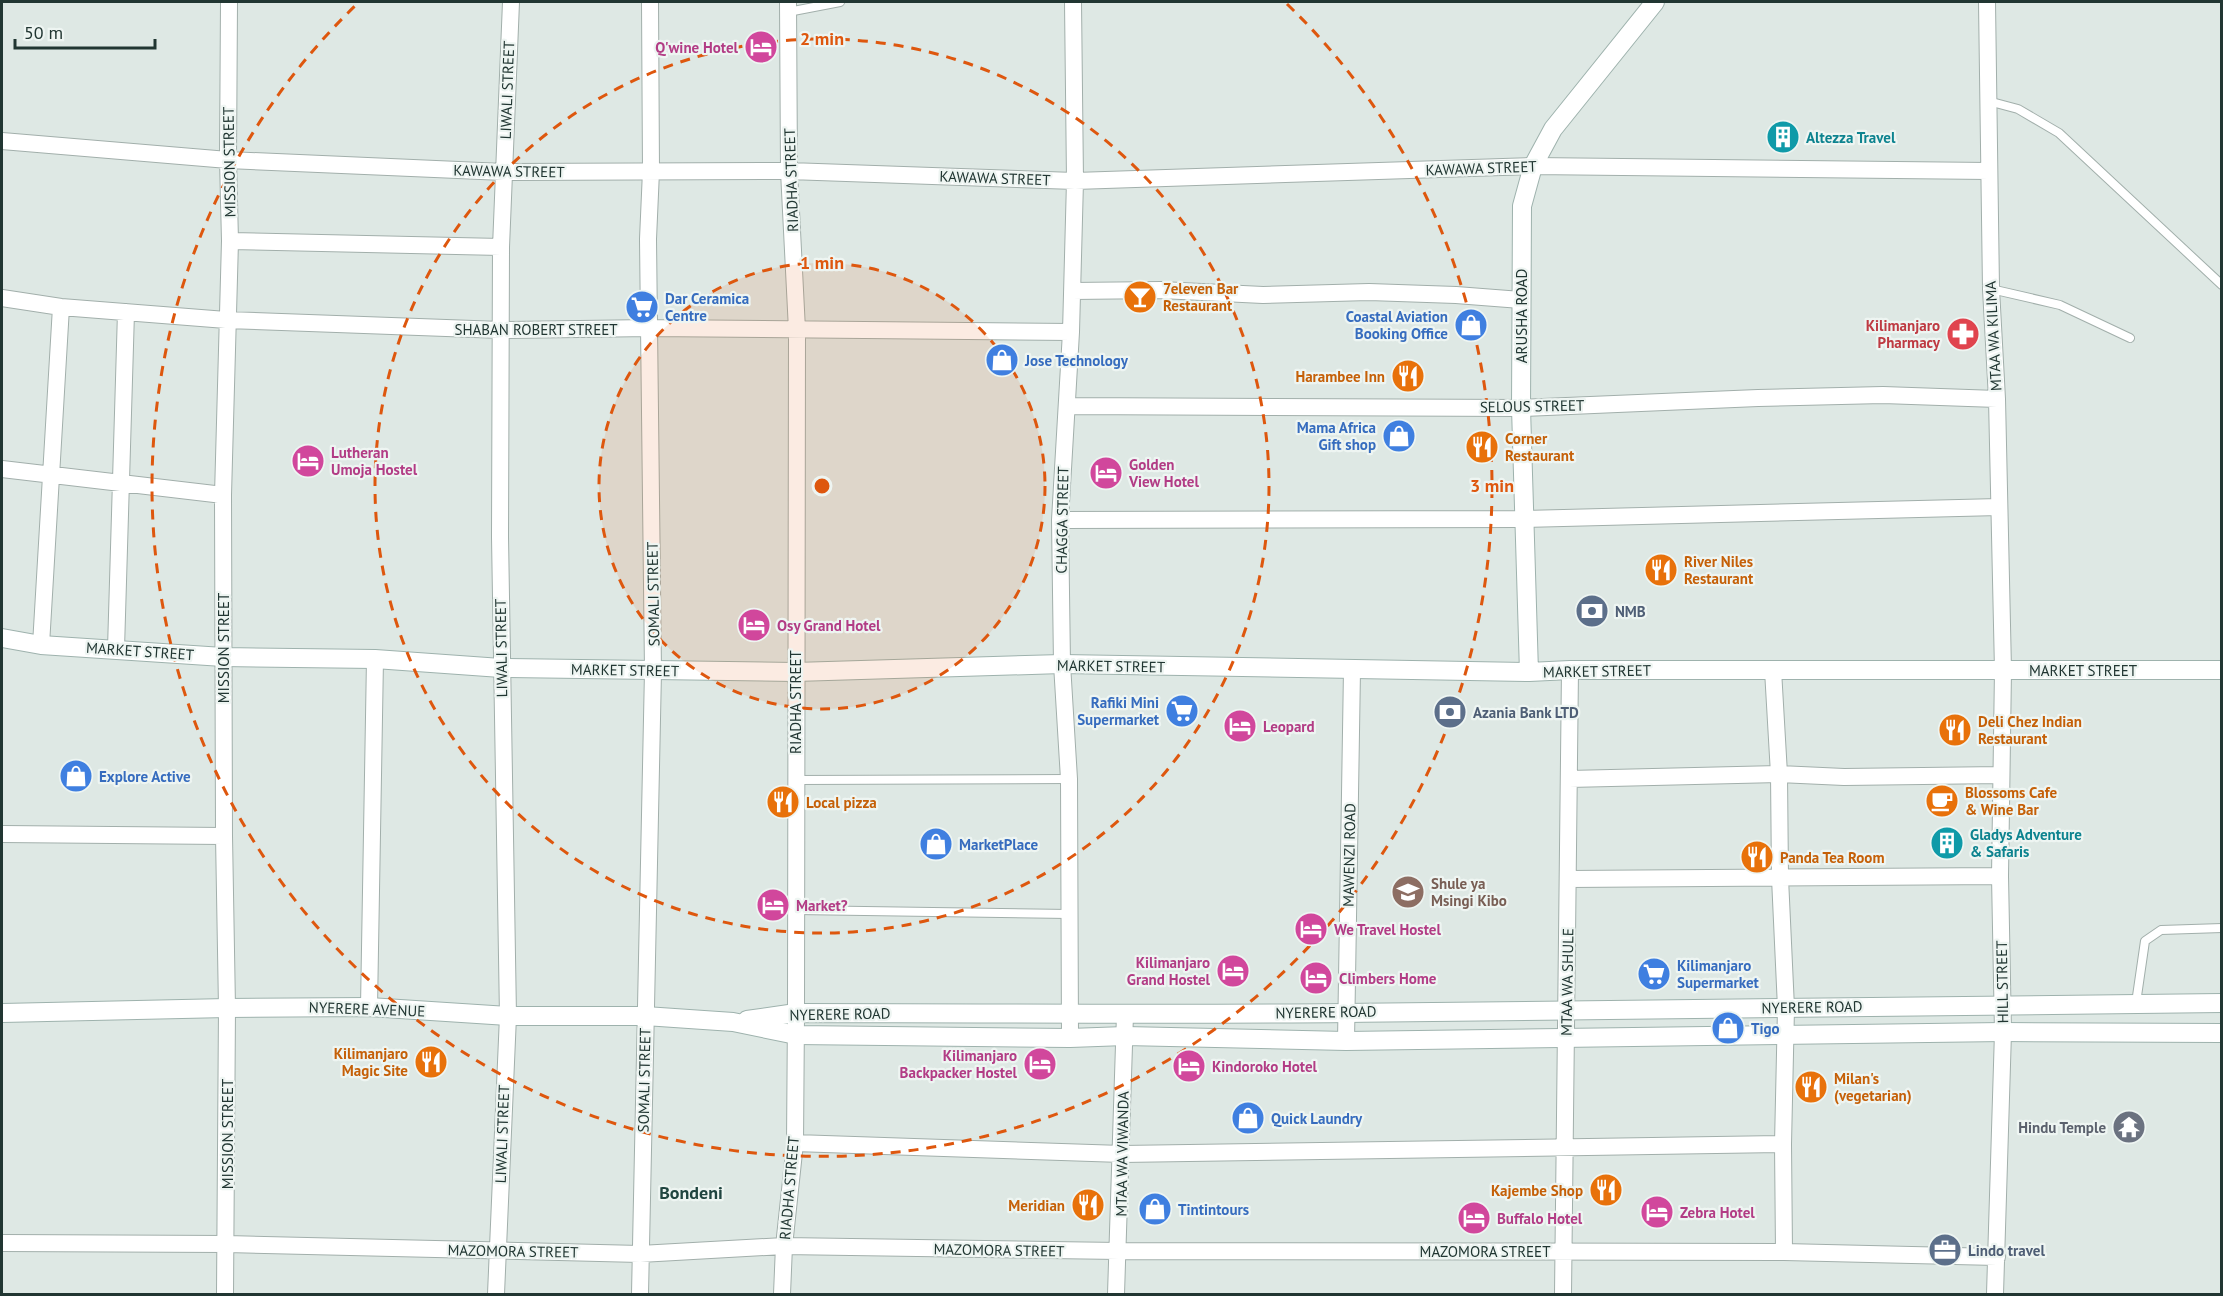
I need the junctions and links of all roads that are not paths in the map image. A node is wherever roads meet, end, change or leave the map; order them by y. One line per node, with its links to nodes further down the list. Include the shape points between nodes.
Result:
1 (229, 2): 11 (street, MISSION STREET)
2 (511, 2): 16 (street, LIWALI STREET)
3 (650, 2): 13 (street, SOMALI STREET)
4 (840, 2): 8 (lane)
5 (1073, 2): 17 (street, CHAGGA STREET)
6 (1655, 2): 12 (main road, ARUSHA ROAD, via 1553,129)
7 (1987, 2): 9 (street, MTAA WA KILIMA)
8 (788, 7): 14 (street, RIADHA STREET)
9 (1988, 101): 15 (street, MTAA WA KILIMA); 20 (lane, via 2018,109 2059,133)
10 (2, 141): 11 (street, KAWAWA STREET)
11 (228, 160): 16 (street, KAWAWA STREET); 18 (street, MISSION STREET)
12 (1533, 166): 15 (street, KAWAWA STREET); 17 (street, KAWAWA STREET); 24 (main road, ARUSHA ROAD, via 1522,206)
13 (651, 171): 14 (street, KAWAWA STREET); 16 (street, KAWAWA STREET); 28 (street, SOMALI STREET)
14 (789, 171): 17 (street, KAWAWA STREET); 30 (street, RIADHA STREET)
15 (1989, 171): 21 (street, MTAA WA KILIMA)
16 (504, 172): 19 (street, LIWALI STREET)
17 (1075, 181): 22 (street, CHAGGA STREET)
18 (230, 241): 19 (street); 27 (street, MISSION STREET)
19 (501, 247): 29 (street, LIWALI STREET)
20 (2222, 285)
21 (1991, 289): 32 (lane, via 2060,305); 33 (street, MTAA WA KILIMA)
22 (1072, 291): 24 (street, via 1263,295 1369,292); 31 (street, CHAGGA STREET)
23 (2, 298): 25 (street, SHABAN ROBERT STREET)
24 (1521, 300): 35 (main road, ARUSHA ROAD)
25 (61, 307): 26 (street, SHABAN ROBERT STREET); 37 (street)
26 (126, 312): 27 (street, SHABAN ROBERT STREET); 38 (street)
27 (226, 320): 29 (street, SHABAN ROBERT STREET); 39 (street, MISSION STREET)
28 (650, 328): 29 (street, SHABAN ROBERT STREET); 30 (street, SHABAN ROBERT STREET); 55 (street, SOMALI STREET)
29 (501, 330): 49 (street, LIWALI STREET)
30 (797, 330): 31 (street, SHABAN ROBERT STREET); 56 (street, RIADHA STREET)
31 (1071, 332): 34 (street, CHAGGA STREET)
32 (2130, 339)
33 (1996, 399): 35 (street, SELOUS STREET, via 1883,395); 40 (street, MTAA WA KILIMA)
34 (1067, 406): 35 (street, SELOUS STREET); 42 (street, CHAGGA STREET)
35 (1521, 408): 41 (main road, ARUSHA ROAD)
36 (2, 469): 37 (street)
37 (50, 474): 38 (street); 44 (street)
38 (122, 483): 39 (street); 45 (street)
39 (223, 495): 46 (street, MISSION STREET)
40 (1999, 507): 41 (street); 53 (street, MTAA WA KILIMA)
41 (1523, 519): 42 (street); 57 (main road, ARUSHA ROAD)
42 (1060, 520): 48 (street, CHAGGA STREET)
43 (2, 638): 44 (main road, MARKET STREET)
44 (40, 645): 45 (main road, MARKET STREET)
45 (116, 649): 46 (main road, MARKET STREET)
46 (223, 657): 47 (main road, MARKET STREET); 64 (street, MISSION STREET)
47 (375, 659): 49 (main road, MARKET STREET); 74 (street)
48 (1062, 664): 50 (main road, MARKET STREET); 56 (main road, MARKET STREET); 60 (street, CHAGGA STREET)
49 (501, 668): 55 (main road, MARKET STREET); 83 (street, LIWALI STREET)
50 (1352, 670): 57 (main road, MARKET STREET); 80 (street, MAWENZI ROAD)
51 (1570, 670): 52 (main road, MARKET STREET); 57 (main road, MARKET STREET); 61 (street, MTAA WA SHULE)
52 (1773, 670): 53 (main road, MARKET STREET); 58 (street)
53 (2003, 670): 54 (main road, MARKET STREET); 59 (street, HILL STREET)
54 (2222, 670)
55 (653, 671): 56 (main road, MARKET STREET); 84 (street, SOMALI STREET)
56 (795, 672): 62 (street, RIADHA STREET)
57 (1529, 672)
58 (1779, 774): 59 (street); 61 (street); 66 (street)
59 (2001, 775): 65 (street, HILL STREET)
60 (1069, 779): 62 (lane); 69 (street, CHAGGA STREET)
61 (1569, 779): 67 (street, MTAA WA SHULE)
62 (795, 780): 68 (street, RIADHA STREET)
63 (2, 834): 64 (street)
64 (224, 836): 75 (street, MISSION STREET)
65 (2000, 876): 66 (street); 73 (street, HILL STREET)
66 (1780, 878): 67 (street); 77 (street)
67 (1568, 879): 76 (street, MTAA WA SHULE)
68 (796, 910): 69 (lane); 79 (street, RIADHA STREET)
69 (1069, 914): 81 (street, CHAGGA STREET)
70 (2222, 928): 71 (lane, via 2161,930 2145,941)
71 (2136, 1003): 72 (main road, NYERERE ROAD); 73 (main road, NYERERE ROAD)
72 (2222, 1003)
73 (2003, 1004): 77 (main road, NYERERE ROAD); 86 (street, HILL STREET)
74 (369, 1007): 75 (main road, NYERERE AVENUE); 83 (main road, NYERERE AVENUE)
75 (227, 1008): 78 (main road, NYERERE AVENUE); 99 (street, MISSION STREET)
76 (1566, 1008): 77 (main road, NYERERE ROAD); 80 (main road, NYERERE ROAD); 92 (street, MTAA WA SHULE)
77 (1786, 1008): 88 (street)
78 (2, 1013)
79 (796, 1013): 81 (main road, NYERERE ROAD); 85 (main road, NYERERE ROAD); 89 (street, RIADHA STREET)
80 (1346, 1013): 82 (main road, NYERERE ROAD); 93 (street, MAWENZI ROAD)
81 (1070, 1014): 82 (main road, NYERERE ROAD); 91 (street, CHAGGA STREET)
82 (1125, 1014): 90 (street, MTAA WA VIWANDA)
83 (508, 1016): 84 (main road, NYERERE AVENUE); 101 (street, LIWALI STREET)
84 (645, 1016): 85 (main road, NYERERE AVENUE); 105 (street, SOMALI STREET)
85 (733, 1022): 89 (main road, NYERERE ROAD)
86 (2003, 1032): 87 (main road, NYERERE ROAD); 88 (main road, NYERERE ROAD); 106 (street, HILL STREET)
87 (2222, 1033)
88 (1786, 1034): 92 (main road, NYERERE ROAD); 95 (street)
89 (796, 1035): 91 (main road, NYERERE ROAD); 94 (street, RIADHA STREET)
90 (1125, 1036): 91 (main road, NYERERE ROAD); 93 (main road, NYERERE ROAD); 97 (street, MTAA WA VIWANDA)
91 (1070, 1038)
92 (1566, 1039): 93 (main road, NYERERE ROAD); 96 (street, MTAA WA SHULE)
93 (1346, 1041)
94 (795, 1143): 97 (street); 100 (street, RIADHA STREET)
95 (1783, 1144): 96 (street); 104 (street)
96 (1565, 1148): 97 (street); 103 (street, MTAA WA SHULE)
97 (1122, 1154): 102 (street, MTAA WA VIWANDA)
98 (2, 1243): 99 (street, MAZOMORA STREET)
99 (227, 1244): 101 (street, MAZOMORA STREET); 107 (street, MISSION STREET)
100 (784, 1246): 102 (street, MAZOMORA STREET); 105 (street, MAZOMORA STREET); 110 (street, RIADHA STREET)
101 (497, 1251): 105 (street, MAZOMORA STREET); 108 (street, LIWALI STREET)
102 (1119, 1251): 103 (street, MAZOMORA STREET); 111 (street, MTAA WA VIWANDA)
103 (1564, 1251): 104 (street, MAZOMORA STREET); 112 (street, MTAA WA SHULE)
104 (1784, 1252): 106 (street, MAZOMORA STREET)
105 (640, 1254): 109 (street, SOMALI STREET)
106 (1997, 1257): 113 (street, HILL STREET)
107 (225, 1294)
108 (496, 1294)
109 (640, 1294)
110 (782, 1294)
111 (1116, 1294)
112 (1563, 1294)
113 (1995, 1294)

